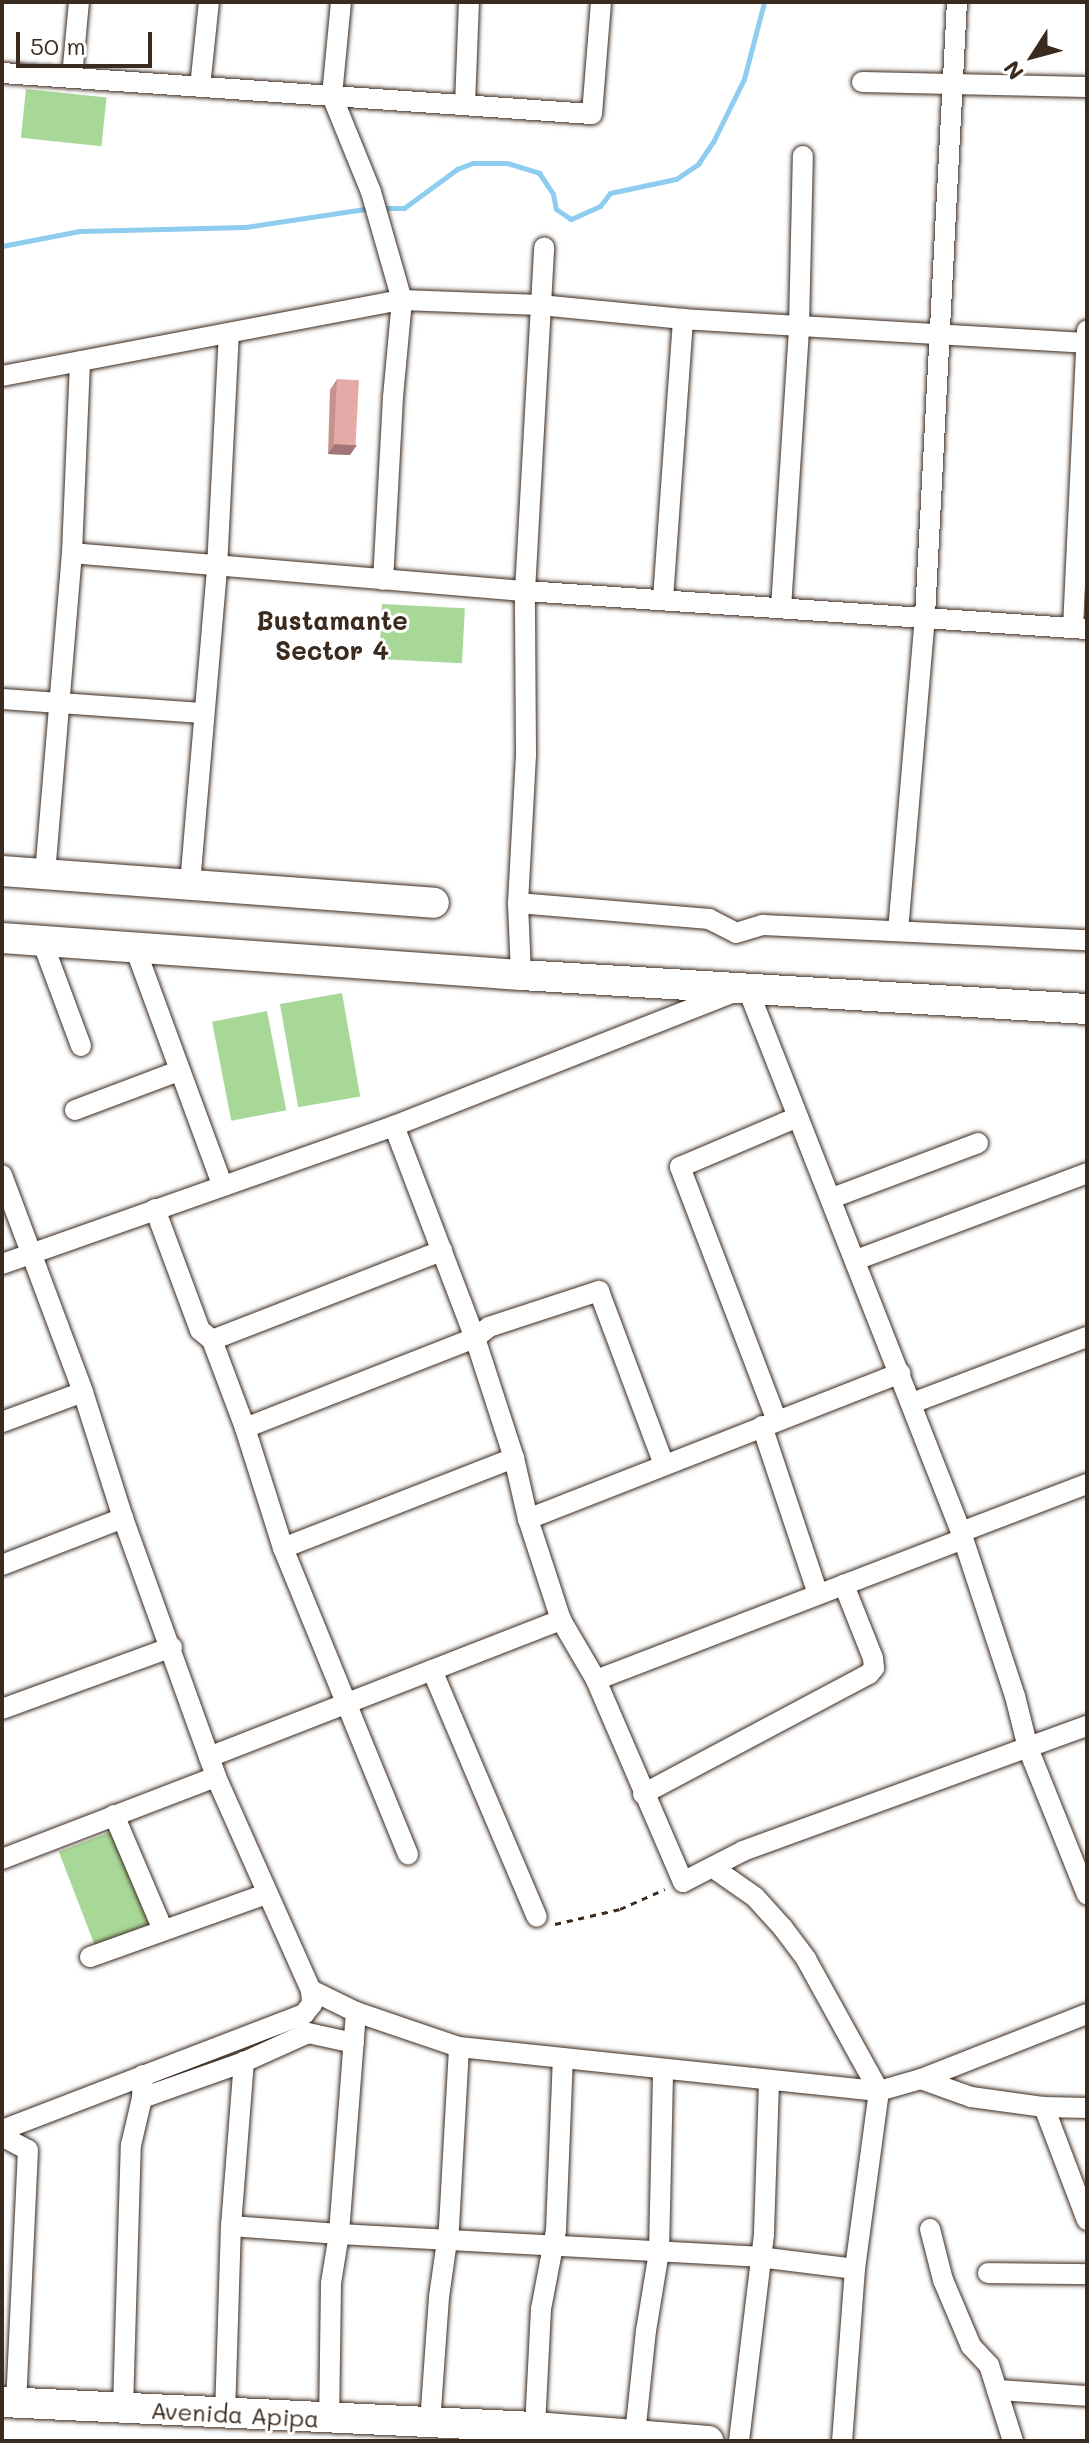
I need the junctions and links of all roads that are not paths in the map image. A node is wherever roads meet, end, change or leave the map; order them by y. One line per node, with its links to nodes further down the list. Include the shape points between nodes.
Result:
1 (79, 2): 8 (street)
2 (209, 2): 11 (street)
3 (341, 2): 13 (street)
4 (469, 2): 14 (street)
5 (601, 2): 14 (street, via 592,114)
6 (957, 2): 10 (street)
7 (2, 73): 8 (street)
8 (72, 77): 11 (street)
9 (862, 82): 10 (street)
10 (953, 83): 12 (street); 22 (street)
11 (200, 87): 13 (street)
12 (1087, 87)
13 (332, 96): 14 (street); 17 (street, via 371,192)
14 (465, 105)
15 (803, 156): 20 (street)
16 (544, 248): 18 (street)
17 (402, 300): 18 (street); 23 (street); 29 (street)
18 (540, 305): 19 (street); 30 (street)
19 (683, 319): 20 (street); 31 (street)
20 (799, 326): 22 (street); 32 (street)
21 (1087, 330): 24 (street)
22 (943, 332): 24 (street); 33 (street)
23 (229, 333): 25 (street); 28 (street)
24 (1087, 343): 34 (street)
25 (80, 361): 26 (street); 27 (street)
26 (2, 376)
27 (72, 553): 28 (street); 36 (street)
28 (217, 568): 29 (street); 37 (street)
29 (383, 580): 30 (street)
30 (525, 591): 31 (street); 42 (street, via 526,754)
31 (663, 599): 32 (street)
32 (781, 608): 33 (street)
33 (925, 616): 34 (street); 43 (street)
34 (1080, 628)
35 (2, 699): 36 (street)
36 (58, 703): 37 (street); 39 (street)
37 (203, 713): 40 (street)
38 (2, 871): 39 (street)
39 (45, 874): 40 (street)
40 (190, 884): 41 (street)
41 (434, 903)
42 (518, 903): 43 (street, via 709,919 736,933 763,925); 48 (street)
43 (898, 931): 45 (street)
44 (2, 938): 46 (street)
45 (1087, 940)
46 (42, 941): 47 (street); 51 (street)
47 (134, 945): 48 (street); 52 (street)
48 (521, 975): 49 (street)
49 (747, 987): 50 (street); 54 (street); 55 (street)
50 (1087, 1009)
51 (81, 1046)
52 (179, 1071): 53 (street); 59 (street)
53 (75, 1110)
54 (798, 1117): 60 (street); 73 (street, via 680,1167)
55 (394, 1126): 59 (street); 62 (street)
56 (978, 1143): 60 (street)
57 (1087, 1173): 64 (street)
58 (2, 1175): 63 (street)
59 (222, 1184): 61 (street)
60 (832, 1198): 64 (street)
61 (155, 1209): 63 (street); 68 (street, via 200,1330)
62 (442, 1251): 67 (street); 68 (street)
63 (31, 1253): 65 (street); 70 (street)
64 (856, 1260): 69 (street)
65 (2, 1264)
66 (1087, 1337): 71 (street)
67 (475, 1338): 74 (street); 75 (street); 76 (street, via 489,1327 599,1291)
68 (212, 1340): 74 (street)
69 (900, 1373): 71 (street); 73 (street)
70 (83, 1392): 72 (street); 78 (street)
71 (912, 1403): 80 (street)
72 (2, 1422)
73 (769, 1424): 76 (street); 84 (street)
74 (245, 1428): 81 (street)
75 (514, 1458): 79 (street); 81 (street)
76 (664, 1465): 79 (street)
77 (1087, 1484): 80 (street)
78 (123, 1518): 82 (street); 86 (street)
79 (528, 1519): 85 (street)
80 (962, 1535): 83 (street); 92 (street)
81 (283, 1548): 89 (street)
82 (2, 1565)
83 (844, 1585): 84 (street); 95 (street, via 873,1658 869,1674)
84 (818, 1594): 88 (street)
85 (561, 1620): 87 (street); 88 (street)
86 (172, 1647): 90 (street); 93 (street)
87 (432, 1670): 89 (street); 102 (street)
88 (596, 1680): 95 (street)
89 (349, 1704): 93 (street); 97 (street)
90 (2, 1709)
91 (1087, 1726): 92 (street)
92 (1028, 1748): 99 (street, via 743,1851); 101 (street)
93 (209, 1757): 94 (street)
94 (216, 1777): 96 (street); 100 (street)
95 (643, 1794): 99 (street, via 683,1882)
96 (114, 1815): 98 (street); 103 (street)
97 (408, 1855)
98 (2, 1859)
99 (712, 1867): 116 (street, via 755,1897 791,1938)
100 (266, 1894): 103 (street); 105 (street)
101 (1087, 1895)
102 (537, 1917)
103 (163, 1930): 104 (street)
104 (90, 1957)
105 (311, 1990): 106 (street); 113 (street, via 312,2004 304,2014)
106 (356, 2012): 108 (street); 109 (street)
107 (1087, 2014): 114 (street)
108 (354, 2043): 111 (street, via 308,2033); 124 (street)
109 (459, 2047): 110 (street); 125 (street)
110 (563, 2058): 112 (street); 126 (street)
111 (244, 2062): 117 (street); 122 (street)
112 (663, 2070): 115 (street); 127 (street)
113 (143, 2075): 117 (street); 120 (street)
114 (921, 2079): 116 (street); 118 (street, via 971,2097)
115 (769, 2081): 116 (street); 128 (street)
116 (879, 2091): 129 (street)
117 (142, 2098): 135 (street, via 131,2145)
118 (1044, 2107): 119 (street); 121 (street)
119 (1087, 2108)
120 (2, 2131): 134 (street, via 28,2150)
121 (1087, 2220)
122 (231, 2226): 124 (street); 136 (street)
123 (930, 2229): 132 (street, via 943,2280)
124 (339, 2234): 125 (street); 137 (street, via 331,2283)
125 (446, 2240): 126 (street); 138 (street)
126 (551, 2246): 127 (street); 139 (street, via 541,2309)
127 (659, 2252): 128 (street); 140 (street)
128 (759, 2257): 129 (street); 142 (street)
129 (855, 2269): 143 (street)
130 (988, 2273): 131 (street)
131 (1087, 2274)
132 (997, 2390): 133 (street); 144 (street)
133 (1087, 2396)
134 (9, 2402): 135 (street, Avenida Apipa)
135 (123, 2408): 136 (street, Avenida Apipa)
136 (225, 2415): 137 (street, Avenida Apipa)
137 (329, 2419): 138 (street, Avenida Apipa)
138 (430, 2423): 139 (street, Avenida Apipa)
139 (535, 2427): 140 (street, Avenida Apipa)
140 (635, 2435): 141 (street, Avenida Apipa)
141 (708, 2441)
142 (739, 2441)
143 (842, 2441)
144 (1013, 2441)

